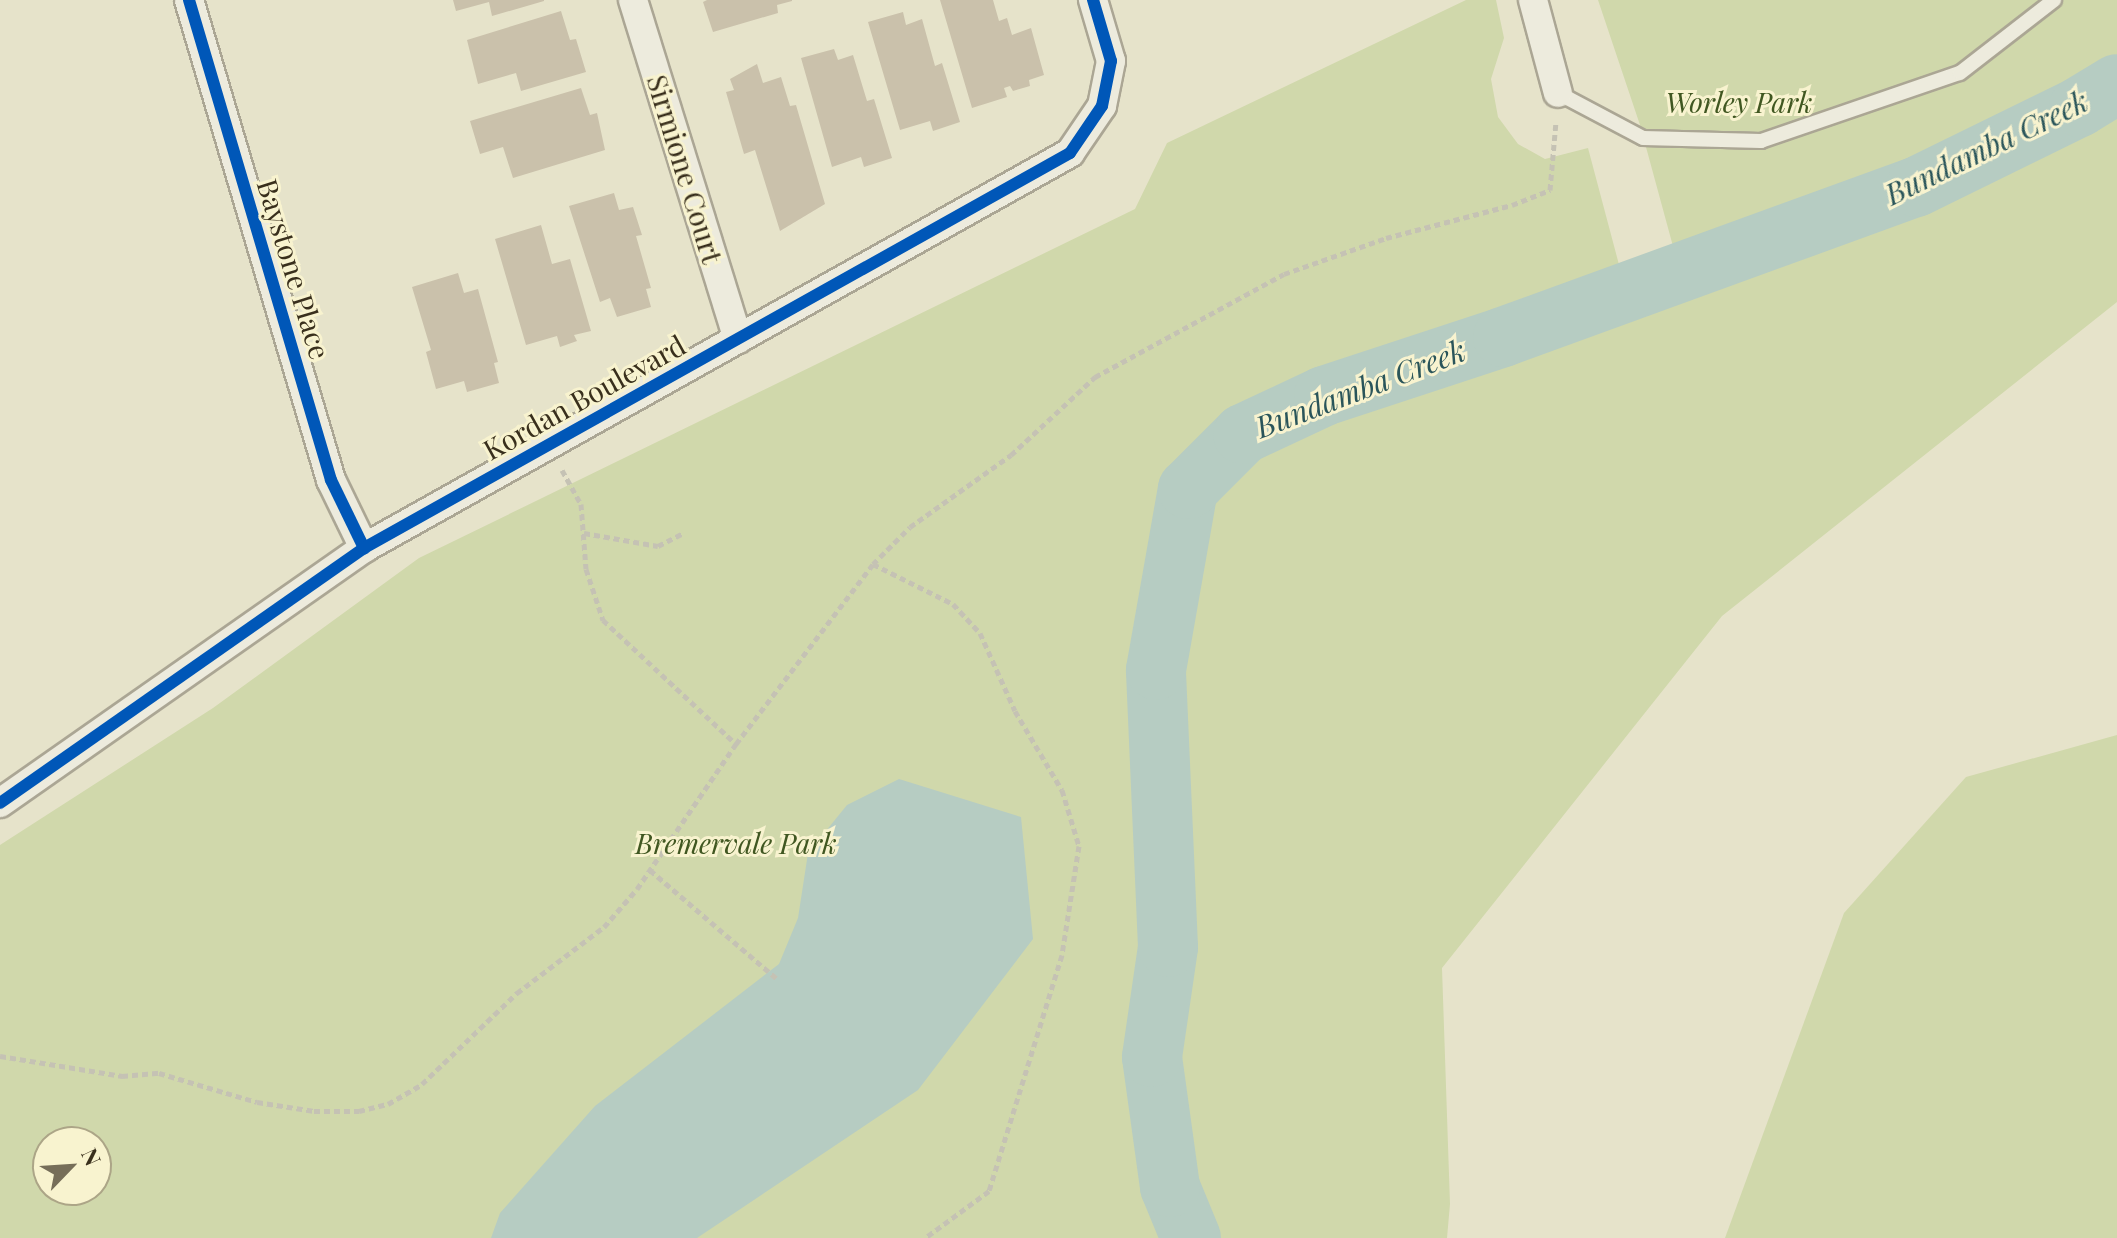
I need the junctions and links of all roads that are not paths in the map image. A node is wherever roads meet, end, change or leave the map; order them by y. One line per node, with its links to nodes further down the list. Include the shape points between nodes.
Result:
1 (189, 0): 8 (street, Baystone Place, via 331,480)
2 (633, 0): 7 (street, Sirmione Court)
3 (1093, 0): 7 (street, Kordan Boulevard, via 1111,61 1102,106 1070,153)
4 (1533, 0): 6 (street)
5 (2054, 0): 6 (lane, via 1960,73 1761,141 1643,138)
6 (1558, 93)
7 (738, 339): 8 (street, Kordan Boulevard)
8 (364, 548): 9 (street, Kordan Boulevard)
9 (3, 798)

